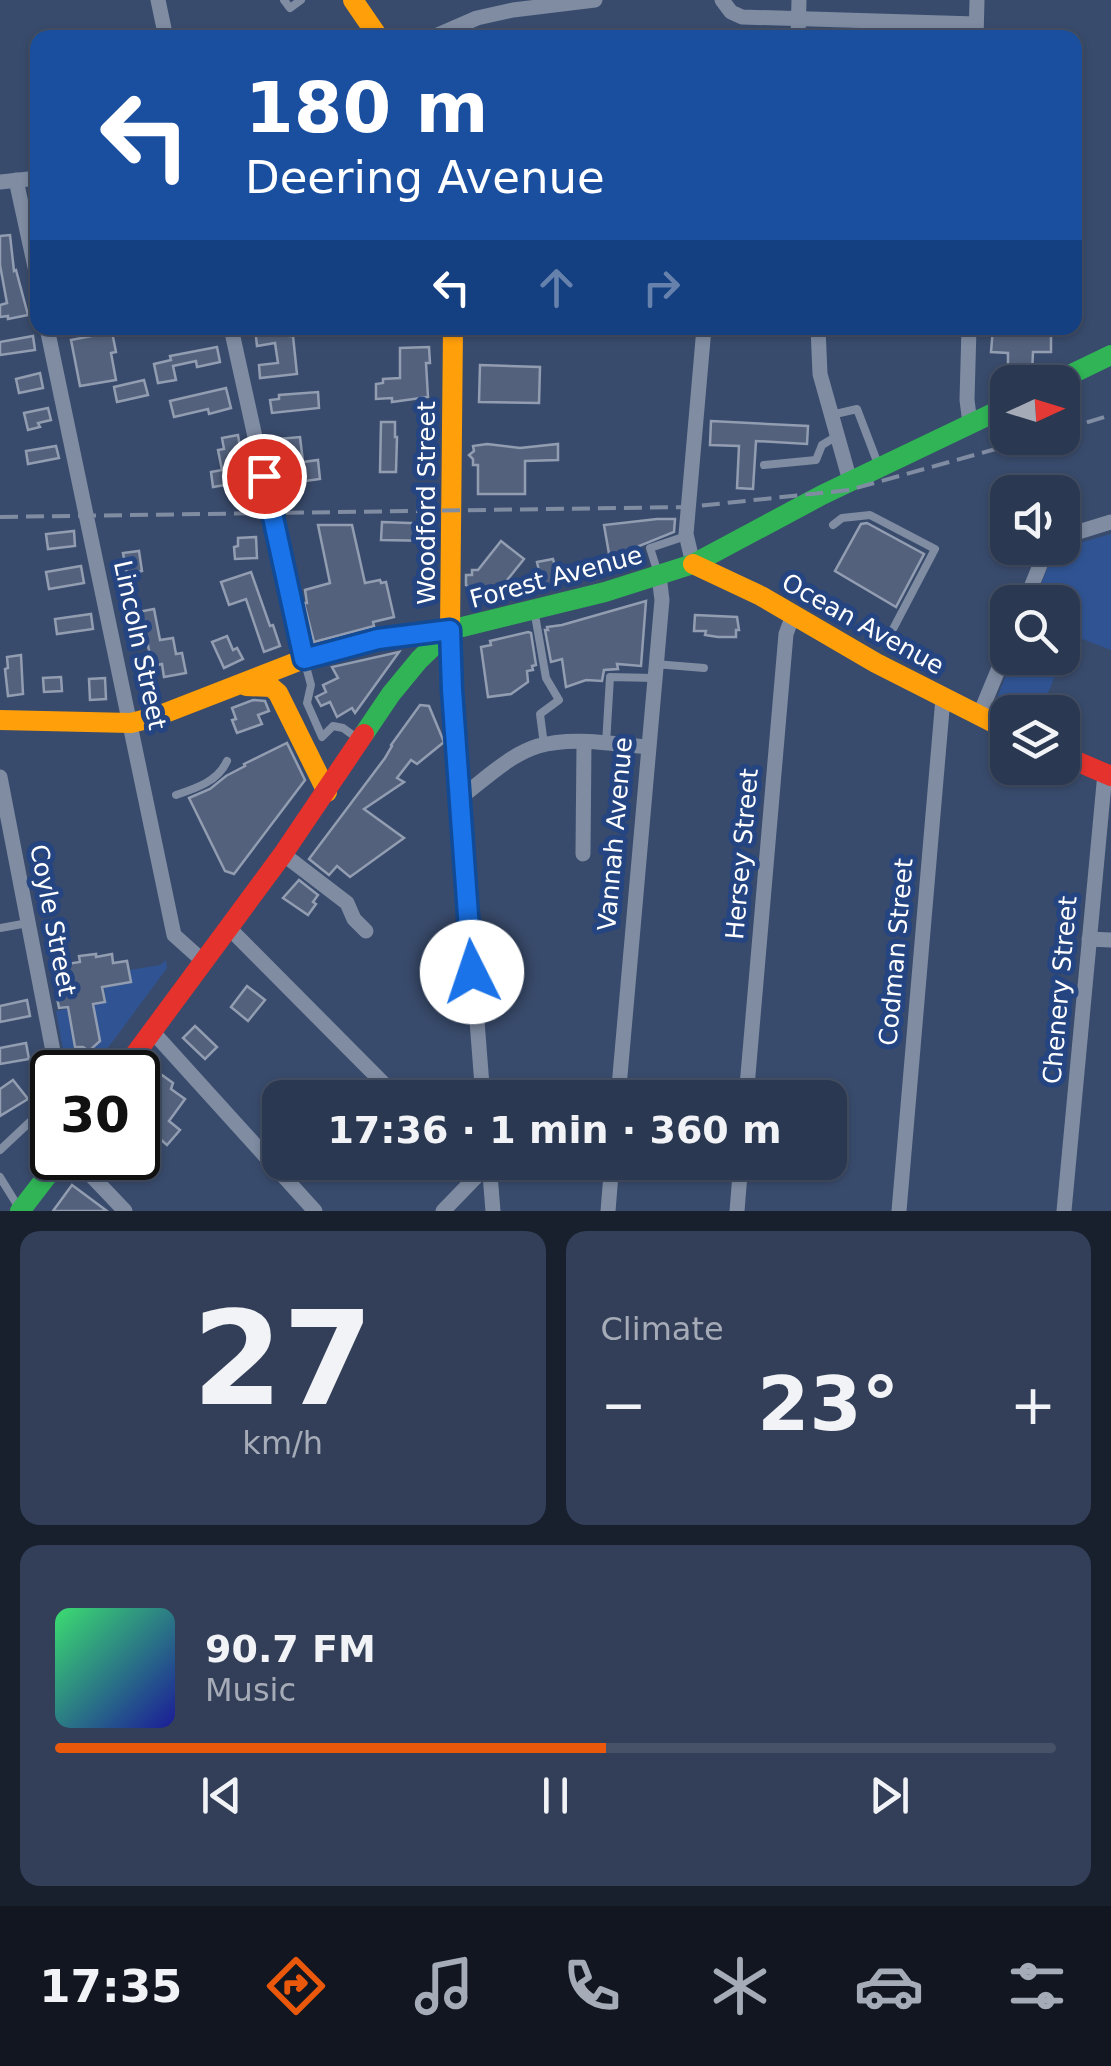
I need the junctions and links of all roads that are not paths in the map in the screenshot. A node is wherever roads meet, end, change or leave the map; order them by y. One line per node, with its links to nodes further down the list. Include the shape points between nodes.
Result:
1 (158, 0): 11 (street)
2 (301, 0): 8 (lane)
3 (352, 0): 12 (main road)
4 (595, 0): 13 (street, via 513,10)
5 (722, 0): 9 (street, via 742,17)
6 (799, 0): 9 (street)
7 (977, 0): 16 (street)
8 (287, 4): 10 (lane)
9 (798, 18): 14 (street); 15 (street)
10 (297, 19)
11 (164, 30)
12 (373, 30)
13 (449, 30)
14 (798, 30)
15 (962, 30)
16 (976, 30)
17 (8, 181): 18 (street)
18 (30, 254)
19 (49, 335): 54 (street, Lincoln Street)
20 (232, 335): 44 (street)
21 (454, 335): 43 (main road, Woodford Street)
22 (703, 335): 37 (street)
23 (818, 335): 28 (street)
24 (969, 335): 29 (street)
25 (1111, 355): 26 (main road)
26 (1080, 370)
27 (990, 414): 29 (main road, Forest Avenue)
28 (831, 415): 30 (street); 32 (lane, via 857,409)
29 (970, 423): 32 (main road, Forest Avenue)
30 (837, 436): 31 (lane, via 816,460); 33 (street)
31 (764, 465)
32 (879, 466): 33 (main road, Forest Avenue)
33 (850, 481): 38 (main road, Forest Avenue)
34 (1111, 522): 36 (street)
35 (832, 525): 42 (lane, via 870,514 935,549)
36 (1080, 531)
37 (686, 536): 38 (street); 39 (lane, via 650,548)
38 (693, 564): 39 (main road, Forest Avenue); 41 (main road, Ocean Avenue)
39 (659, 576): 40 (main road, Forest Avenue); 46 (street, Vannah Avenue)
40 (534, 611): 43 (main road, Forest Avenue); 59 (lane, via 546,678 559,700 540,714)
41 (793, 616): 50 (main road, Ocean Avenue); 85 (street, Hersey Street, via 786,634)
42 (894, 629)
43 (450, 630): 44 (main road, via 378,639); 56 (main road, Forest Avenue, via 415,664); 68 (street, Woodford Street)
44 (297, 662): 48 (main road); 49 (main road); 55 (lane, via 310,685 306,703)
45 (704, 668): 46 (lane)
46 (655, 671): 58 (lane, via 610,677); 60 (street, Vannah Avenue)
47 (996, 675): 51 (street)
48 (234, 686): 49 (main road); 54 (main road)
49 (278, 693): 61 (main road)
50 (943, 698): 51 (main road, Ocean Avenue); 102 (street, Codman Street)
51 (980, 716): 53 (main road, Ocean Avenue)
52 (0, 720): 54 (main road)
53 (990, 721)
54 (131, 722): 78 (street, Lincoln Street, via 174,936)
55 (322, 737): 56 (lane, via 334,726); 61 (lane)
56 (360, 740): 66 (main road, Forest Avenue)
57 (584, 742): 58 (street); 59 (street); 71 (street)
58 (606, 744): 60 (street)
59 (544, 745): 68 (street)
60 (648, 748): 84 (street, Vannah Avenue)
61 (308, 757): 66 (main road)
62 (228, 761): 67 (lane, via 221,774)
63 (1080, 762): 64 (main road)
64 (1108, 774): 76 (street, Chenery Street)
65 (0, 777): 69 (street, Coyle Street)
66 (326, 792): 70 (main road, Forest Avenue)
67 (176, 795)
68 (460, 798): 83 (street, Woodford Street)
69 (3, 809): 72 (street, Coyle Street)
70 (283, 854): 73 (main road, Forest Avenue); 75 (street, via 348,903)
71 (583, 854)
72 (28, 923): 74 (lane); 80 (street, Coyle Street)
73 (228, 927): 78 (main road, Forest Avenue); 82 (street)
74 (0, 928)
75 (366, 931)
76 (1090, 938): 77 (street); 103 (street, Chenery Street)
77 (1111, 940)
78 (203, 961): 79 (main road, Forest Avenue)
79 (152, 1032): 81 (main road, Forest Avenue); 97 (street)
80 (53, 1050)
81 (138, 1050)
82 (380, 1080)
83 (482, 1080)
84 (620, 1080)
85 (748, 1080)
86 (30, 1122): 87 (lane)
87 (0, 1150)
88 (0, 1177): 95 (lane)
89 (44, 1180): 95 (main road)
90 (96, 1180): 96 (street)
91 (476, 1180): 98 (street)
92 (487, 1180): 99 (street)
93 (611, 1180): 100 (street)
94 (740, 1180): 101 (street)
95 (21, 1211)
96 (125, 1211)
97 (315, 1211)
98 (442, 1211)
99 (493, 1211)
100 (608, 1211)
101 (737, 1211)
102 (899, 1211)
103 (1064, 1211)

